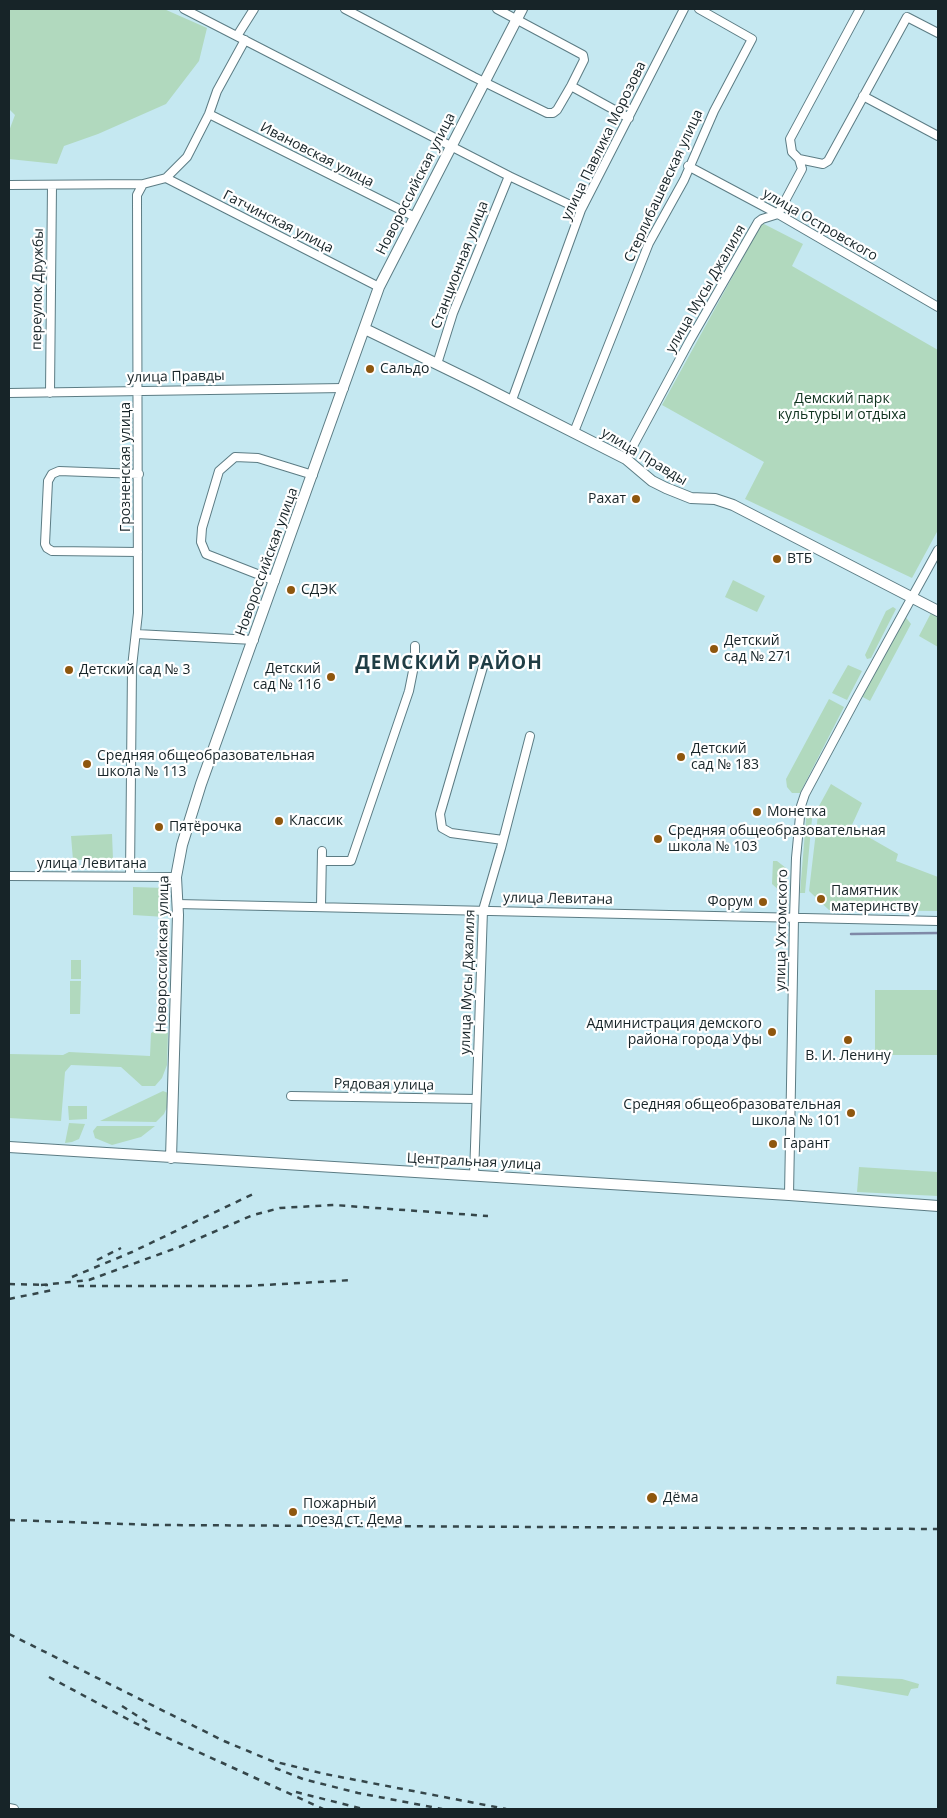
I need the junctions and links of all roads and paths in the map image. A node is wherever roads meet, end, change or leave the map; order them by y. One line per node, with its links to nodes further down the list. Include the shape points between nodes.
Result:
1 (184, 9): 11 (street)
2 (254, 9): 11 (street)
3 (345, 9): 13 (street)
4 (497, 9): 9 (street)
5 (522, 9): 9 (main road, Новороссийская улица)
6 (684, 9): 17 (street, улица Павлика Морозова)
7 (699, 9): 21 (street, Стерлибашевская улица, via 752,39)
8 (860, 9): 20 (street, via 790,139 792,152)
9 (517, 19): 13 (main road, Новороссийская улица); 14 (street, via 583,55 584,60)
10 (938, 33): 15 (street, via 907,16)
11 (237, 36): 12 (street)
12 (245, 40): 16 (street, via 216,91); 19 (street)
13 (484, 82): 14 (street, via 547,112 558,110); 19 (main road, Новороссийская улица)
14 (570, 86): 17 (street)
15 (863, 96): 18 (street); 20 (street, via 828,161 823,164)
16 (208, 114): 23 (street, via 187,157); 29 (street, Ивановская улица)
17 (629, 118): 27 (street, улица Павлика Морозова)
18 (938, 136)
19 (451, 147): 22 (street); 29 (main road, Новороссийская улица)
20 (799, 159): 28 (street, via 802,169)
21 (688, 166): 28 (street, улица Островского); 39 (street, Стерлибашевская улица, via 684,180 649,243)
22 (508, 176): 27 (street); 33 (street, Станционная улица)
23 (166, 178): 24 (street); 30 (street, Гатчинская улица)
24 (142, 184): 26 (street); 35 (street, Грозненская улица, via 136,200)
25 (9, 185): 26 (street)
26 (52, 185): 37 (street, переулок Дружбы)
27 (581, 210): 38 (street, улица Павлика Морозова)
28 (778, 214): 31 (street, улица Островского); 40 (street, улица Мусы Джалиля, via 758,222)
29 (415, 218): 30 (main road, Новороссийская улица)
30 (379, 287): 32 (main road, Новороссийская улица)
31 (938, 307)
32 (365, 329): 33 (main road, улица Правды); 34 (main road, Новороссийская улица)
33 (437, 364): 38 (main road, улица Правды)
34 (344, 388): 35 (street, улица Правды); 42 (main road, Новороссийская улица)
35 (138, 392): 37 (street, улица Правды); 41 (street, Грозненская улица)
36 (9, 393): 37 (street, улица Правды)
37 (50, 393)
38 (512, 400): 39 (main road, улица Правды)
39 (574, 432): 40 (main road, улица Правды)
40 (626, 459): 46 (main road, улица Правды, via 652,481 691,498 715,499 733,505)
41 (139, 474): 44 (street, Грозненская улица); 44 (street, via 59,471 52,474 48,481 44,544 52,551)
42 (313, 475): 45 (main road, Новороссийская улица); 45 (street, via 258,458 235,457 219,471 202,528 201,542 206,554)
43 (938, 550): 46 (street, улица Ухтомского)
44 (138, 552): 48 (street, Грозненская улица)
45 (275, 581): 49 (main road, Новороссийская улица)
46 (911, 597): 47 (main road, улица Правды); 62 (street, улица Ухтомского, via 805,794 798,825)
47 (938, 611)
48 (136, 634): 49 (street); 57 (street, Грозненская улица, via 132,676)
49 (254, 640): 58 (main road, Новороссийская улица, via 201,784 182,845)
50 (415, 646): 55 (street, via 409,691 351,861)
51 (485, 660): 53 (street, via 440,814 442,828 451,833)
52 (530, 736): 53 (street, улица Мусы Джалиля)
53 (503, 840): 61 (street, улица Мусы Джалиля)
54 (322, 851): 55 (street)
55 (322, 861): 60 (street)
56 (9, 876): 57 (street, улица Левитана)
57 (130, 876): 58 (street, улица Левитана)
58 (176, 877): 59 (main road, Новороссийская улица)
59 (177, 904): 60 (street, улица Левитана); 67 (main road, Новороссийская улица)
60 (321, 906): 61 (street, улица Левитана)
61 (483, 910): 62 (street, улица Левитана); 65 (street, улица Мусы Джалиля)
62 (794, 918): 63 (street, улица Левитана); 69 (street, улица Ухтомского)
63 (938, 921)
64 (292, 1096): 65 (street, Рядовая улица)
65 (476, 1099): 68 (street, улица Мусы Джалиля)
66 (9, 1147): 67 (main road, Центральная улица)
67 (171, 1158): 68 (main road, Центральная улица)
68 (474, 1176): 69 (main road, Центральная улица)
69 (789, 1195): 70 (main road, Центральная улица)
70 (938, 1206)
71 (9, 1808): 72 (street)
72 (14, 1809)

